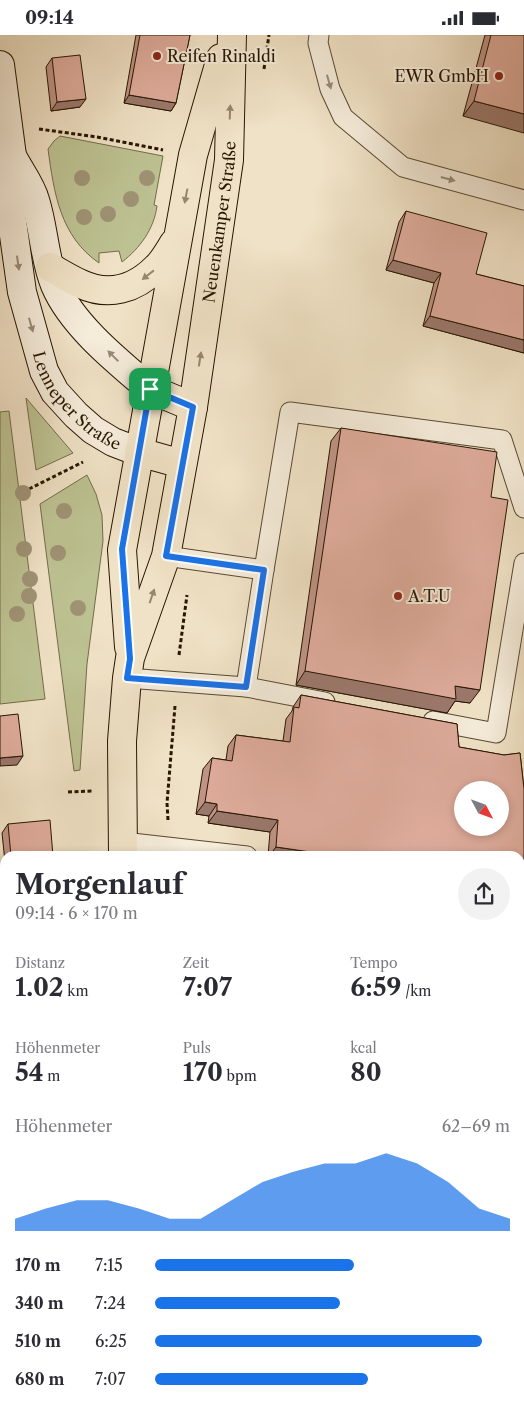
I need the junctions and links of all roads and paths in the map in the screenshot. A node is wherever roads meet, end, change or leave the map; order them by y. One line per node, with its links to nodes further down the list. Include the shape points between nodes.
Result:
1 (228, 35): 9 (main road, Neuenkamper Straße, one-way to 9, via 193,155)
2 (232, 35): 12 (main road, Neuenkamper Straße, one-way to 2, via 228,161)
3 (319, 35): 8 (lane, one-way to 8, via 318,43 330,89 343,117 403,167)
4 (0, 65): 5 (main road, Lenneper Straße)
5 (8, 125): 6 (path, via 97,137); 7 (main road, Lenneper Straße)
6 (166, 151)
7 (12, 156): 10 (main road, Lenneper Straße, via 35,198); 13 (main road, Lenneper Straße, one-way to 13, via 9,200 22,292 44,371 55,392 87,425)
8 (524, 200)
9 (178, 237): 10 (main road, one-way to 10, via 157,268 137,284 117,291 82,285); 11 (main road, Neuenkamper Straße)
10 (50, 267): 11 (main road, Lenneper Straße, one-way to 10, via 88,333 70,312 55,285)
11 (150, 389): 12 (main road); 13 (main road, Neuenkamper Straße)
12 (193, 407): 15 (main road, Neuenkamper Straße)
13 (139, 452): 15 (main road); 21 (main road, Lenneper Straße, via 122,549)
14 (83, 462): 16 (path)
15 (182, 464): 18 (main road, Lenneper Straße)
16 (29, 489)
17 (524, 508): 20 (lane, via 502,440 290,412)
18 (179, 558): 20 (lane); 21 (main road, Lenneper Straße, one-way to 18); 22 (path)
19 (524, 563): 25 (lane, via 496,733)
20 (264, 570): 23 (lane)
21 (128, 668): 22 (lane); 27 (main road, Lenneper Straße, via 122,741)
22 (177, 682): 23 (lane); 26 (path, via 167,803)
23 (246, 687): 24 (lane)
24 (342, 705)
25 (419, 719)
26 (169, 847): 27 (lane); 28 (lane)
27 (123, 849)
28 (183, 851)

